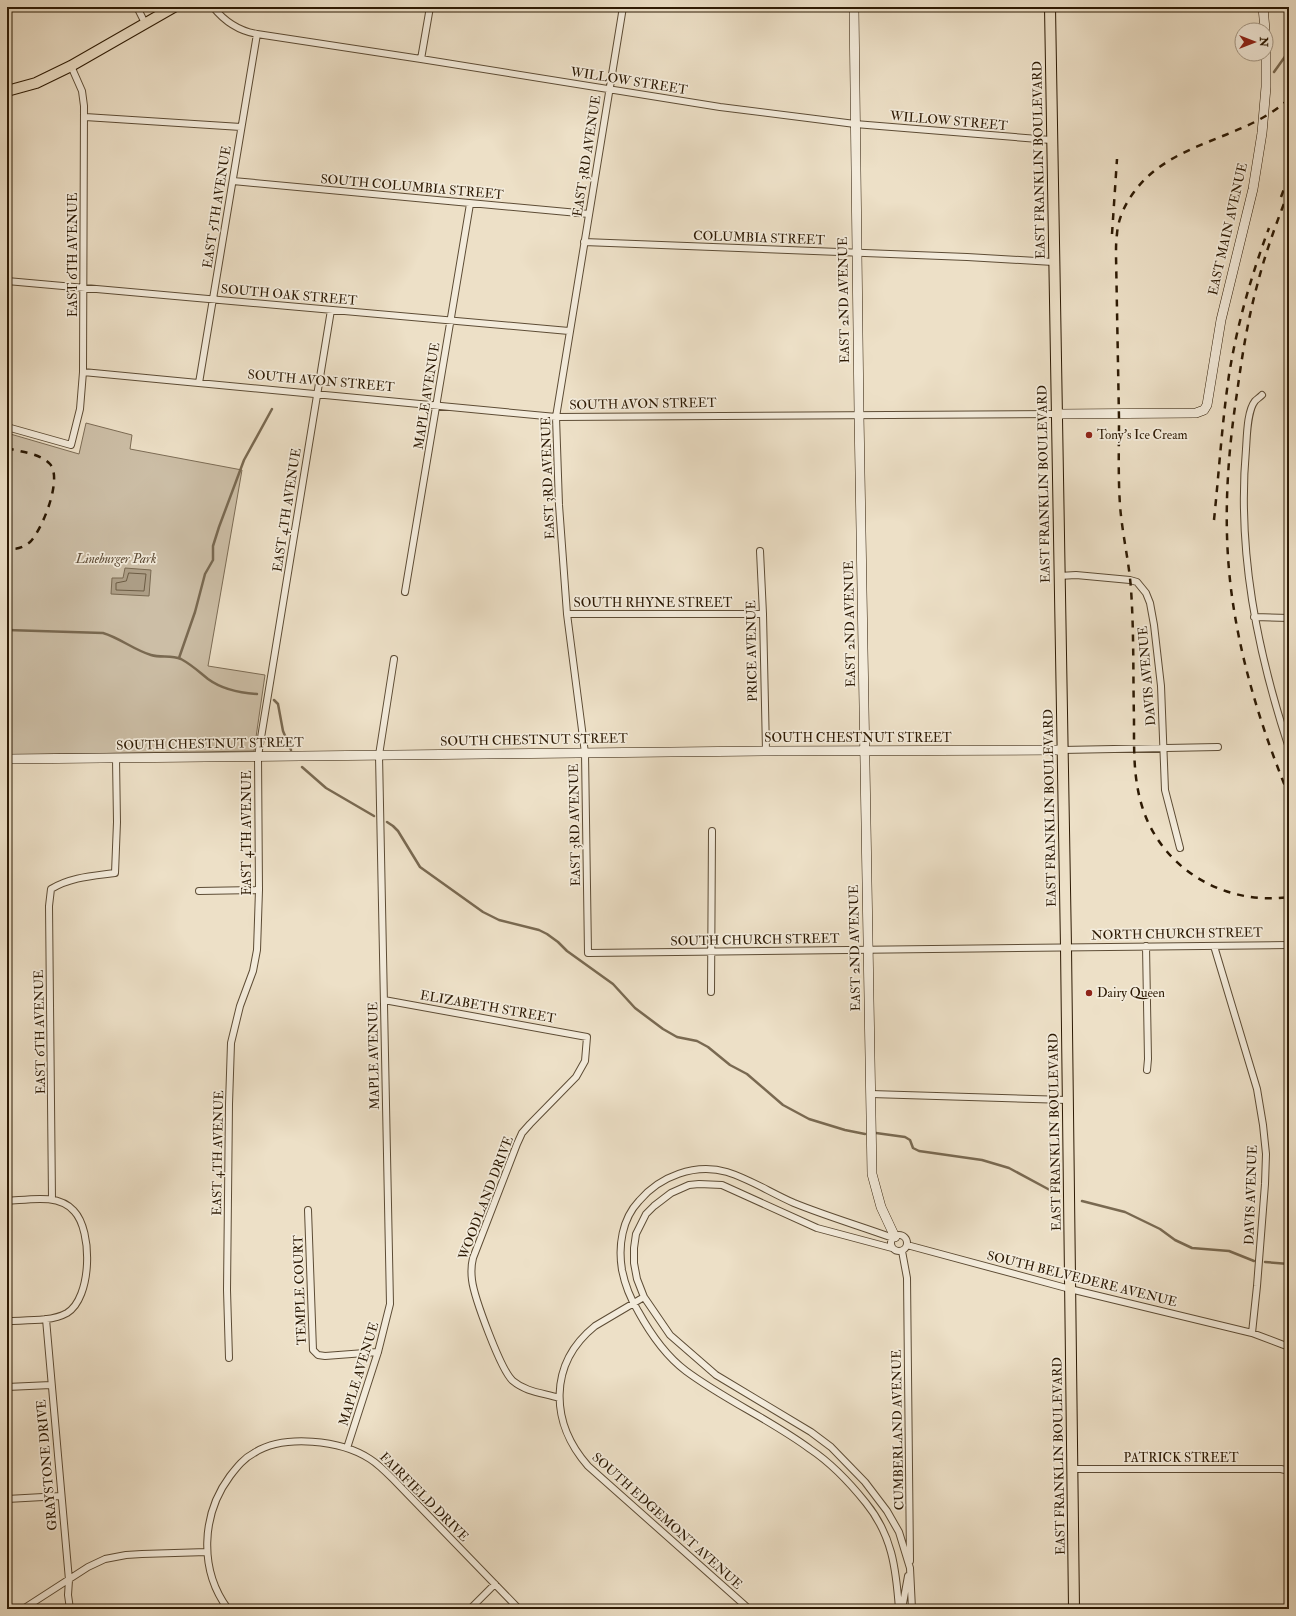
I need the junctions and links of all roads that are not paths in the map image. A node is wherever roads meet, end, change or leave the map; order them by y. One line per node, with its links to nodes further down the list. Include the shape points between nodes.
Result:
1 (136, 7): 10 (street)
2 (174, 7): 10 (main road)
3 (213, 7): 11 (street, WILLOW STREET, via 226,21 242,30)
4 (430, 7): 12 (street)
5 (623, 7): 15 (street, EAST 3RD AVENUE)
6 (854, 7): 18 (street, EAST 2ND AVENUE)
7 (1050, 7): 20 (main road, EAST FRANKLIN BOULEVARD)
8 (1264, 7): 9 (street)
9 (1265, 22)
10 (145, 23): 14 (main road)
11 (257, 34): 12 (street, WILLOW STREET); 19 (street, EAST 5TH AVENUE)
12 (421, 59): 15 (street, WILLOW STREET)
13 (1266, 62): 38 (street, EAST MAIN AVENUE, via 1262,133 1252,190 1221,320 1208,402)
14 (71, 66): 16 (main road, via 36,83); 17 (street, EAST 6TH AVENUE, via 82,90)
15 (609, 90): 18 (street, WILLOW STREET); 23 (street, EAST 3RD AVENUE)
16 (7, 91)
17 (85, 117): 19 (street); 28 (street, EAST 6TH AVENUE)
18 (855, 124): 20 (street, WILLOW STREET); 25 (street, EAST 2ND AVENUE)
19 (241, 127): 21 (street, EAST 5TH AVENUE)
20 (1051, 140): 26 (main road, EAST FRANKLIN BOULEVARD)
21 (233, 181): 22 (street, SOUTH COLUMBIA STREET); 29 (street, EAST 5TH AVENUE)
22 (470, 204): 23 (street, SOUTH COLUMBIA STREET); 31 (street, MAPLE AVENUE)
23 (589, 214): 24 (street, EAST 3RD AVENUE)
24 (584, 242): 25 (street, COLUMBIA STREET); 32 (street, EAST 3RD AVENUE)
25 (857, 253): 26 (street, COLUMBIA STREET); 39 (street, EAST 2ND AVENUE)
26 (1054, 262): 40 (main road, EAST FRANKLIN BOULEVARD)
27 (7, 281): 28 (street, SOUTH OAK STREET)
28 (84, 287): 29 (street, SOUTH OAK STREET); 33 (street, EAST 6TH AVENUE)
29 (214, 300): 30 (street, SOUTH OAK STREET); 34 (street, EAST 5TH AVENUE)
30 (331, 310): 31 (street, SOUTH OAK STREET); 35 (street, EAST 4TH AVENUE)
31 (450, 322): 32 (street, SOUTH OAK STREET); 37 (street, MAPLE AVENUE)
32 (569, 331): 41 (street, EAST 3RD AVENUE)
33 (83, 372): 34 (street, SOUTH AVON STREET); 42 (street, EAST 6TH AVENUE, via 80,409 71,445)
34 (199, 383): 35 (street, SOUTH AVON STREET)
35 (317, 394): 37 (street, SOUTH AVON STREET); 59 (street, EAST 4TH AVENUE)
36 (1262, 395): 48 (street, via 1255,401 1250,413 1245,465 1245,530)
37 (436, 405): 41 (street, SOUTH AVON STREET); 45 (street, MAPLE AVENUE)
38 (1204, 410): 40 (street, SOUTH AVON STREET, via 1196,413)
39 (859, 414): 40 (street, SOUTH AVON STREET); 41 (street, SOUTH AVON STREET); 56 (street, EAST 2ND AVENUE)
40 (1056, 414): 44 (main road, EAST FRANKLIN BOULEVARD)
41 (556, 417): 46 (street, EAST 3RD AVENUE, via 558,505)
42 (7, 427)
43 (760, 551): 47 (street, PRICE AVENUE)
44 (1059, 576): 53 (street, DAVIS AVENUE, via 1130,580 1136,582 1146,593 1155,633); 54 (main road, EAST FRANKLIN BOULEVARD)
45 (405, 592)
46 (567, 614): 47 (street, SOUTH RHYNE STREET); 57 (street, EAST 3RD AVENUE)
47 (763, 614): 55 (street, PRICE AVENUE)
48 (1254, 617): 49 (street); 52 (street, via 1268,680)
49 (1289, 618)
50 (394, 659): 58 (street, MAPLE AVENUE)
51 (1218, 747): 53 (street)
52 (1289, 748)
53 (1164, 749): 54 (street); 63 (street, DAVIS AVENUE, via 1165,790)
54 (1062, 750): 56 (street, SOUTH CHESTNUT STREET); 69 (main road, EAST FRANKLIN BOULEVARD)
55 (766, 751): 56 (street, SOUTH CHESTNUT STREET); 57 (street, SOUTH CHESTNUT STREET)
56 (865, 751): 70 (street, EAST 2ND AVENUE)
57 (585, 753): 58 (street, SOUTH CHESTNUT STREET); 72 (street, EAST 3RD AVENUE)
58 (379, 755): 59 (street, SOUTH CHESTNUT STREET); 74 (street, MAPLE AVENUE)
59 (258, 756): 61 (street, SOUTH CHESTNUT STREET); 64 (street, EAST 4TH AVENUE)
60 (7, 759): 61 (street, SOUTH CHESTNUT STREET)
61 (116, 759): 79 (street, EAST 6TH AVENUE, via 115,874 78,878 51,889 49,906)
62 (712, 831): 71 (street)
63 (1180, 848)
64 (259, 890): 65 (street); 94 (street, EAST 4TH AVENUE, via 255,960 231,1043 227,1282)
65 (199, 892)
66 (1289, 945): 68 (street, NORTH CHURCH STREET)
67 (1146, 946): 68 (street, NORTH CHURCH STREET); 69 (street, NORTH CHURCH STREET); 76 (street)
68 (1214, 946): 91 (street, DAVIS AVENUE, via 1257,1089 1264,1125 1265,1184)
69 (1066, 947): 70 (street, SOUTH CHURCH STREET); 78 (main road, EAST FRANKLIN BOULEVARD)
70 (868, 950): 71 (street, SOUTH CHURCH STREET); 77 (street, EAST 2ND AVENUE)
71 (711, 952): 72 (street, SOUTH CHURCH STREET); 73 (street)
72 (588, 953)
73 (711, 992)
74 (384, 1000): 75 (street, ELIZABETH STREET); 93 (street, MAPLE AVENUE, via 390,1304)
75 (588, 1037): 97 (street, WOODLAND DRIVE, via 585,1061 576,1077 522,1133 473,1258 471,1270 475,1294 509,1377 522,1387)
76 (1147, 1070)
77 (871, 1094): 78 (street); 82 (street, EAST 2ND AVENUE, via 872,1174 881,1207)
78 (1067, 1100): 86 (main road, EAST FRANKLIN BOULEVARD)
79 (52, 1199): 80 (street); 89 (street, via 74,1210 80,1221 86,1245 87,1269 82,1293 76,1304 67,1313)
80 (7, 1201)
81 (308, 1210): 93 (street, TEMPLE COURT, via 313,1350 318,1355 325,1356)
82 (894, 1237): 83 (street, via 903,1237); 84 (street, via 891,1242); 88 (street, via 794,1203 727,1172 705,1170 682,1173 663,1181 647,1193 634,1206 626,1222 620,1262)
83 (906, 1245): 85 (street); 86 (street, SOUTH BELVEDERE AVENUE)
84 (892, 1248): 85 (street); 87 (street, via 817,1228 722,1185 689,1185 671,1193 654,1206 646,1214 636,1234 634,1264)
85 (902, 1251): 104 (street, CUMBERLAND AVENUE, via 907,1278)
86 (1070, 1289): 91 (street, SOUTH BELVEDERE AVENUE); 99 (main road, EAST FRANKLIN BOULEVARD)
87 (644, 1297): 88 (street, SOUTH EDGEMONT AVENUE); 104 (street, via 670,1336 706,1368 811,1432 848,1463 894,1522)
88 (634, 1304): 97 (street, SOUTH EDGEMONT AVENUE, via 595,1326 580,1341 567,1362); 113 (street, via 652,1335 681,1366 811,1449 864,1500 889,1542 896,1574)
89 (46, 1319): 90 (street); 95 (street, GRAYSTONE DRIVE)
90 (7, 1321)
91 (1252, 1333): 92 (street, SOUTH BELVEDERE AVENUE)
92 (1289, 1347)
93 (378, 1352): 98 (street, MAPLE AVENUE)
94 (229, 1358)
95 (51, 1385): 96 (street); 101 (street, GRAYSTONE DRIVE)
96 (7, 1387)
97 (559, 1398): 112 (street, SOUTH EDGEMONT AVENUE, via 564,1427 576,1451 588,1466)
98 (347, 1448): 103 (street, FAIRFIELD DRIVE, via 302,1441 271,1446 254,1452 236,1468 216,1500 209,1523); 106 (street, FAIRFIELD DRIVE, via 370,1459 393,1479)
99 (1072, 1469): 100 (street, PATRICK STREET); 116 (main road, EAST FRANKLIN BOULEVARD)
100 (1289, 1471)
101 (61, 1496): 102 (street); 105 (street, GRAYSTONE DRIVE)
102 (7, 1499)
103 (207, 1552): 105 (street, via 113,1557 88,1567); 109 (street, FAIRFIELD DRIVE, via 211,1577)
104 (910, 1568): 114 (street, CUMBERLAND AVENUE); 115 (street)
105 (69, 1580): 107 (street); 108 (street, GRAYSTONE DRIVE)
106 (495, 1584): 110 (street); 111 (street, FAIRFIELD DRIVE)
107 (23, 1609)
108 (70, 1609)
109 (228, 1609)
110 (470, 1609)
111 (519, 1609)
112 (748, 1609)
113 (899, 1609)
114 (902, 1609)
115 (912, 1609)
116 (1074, 1609)

